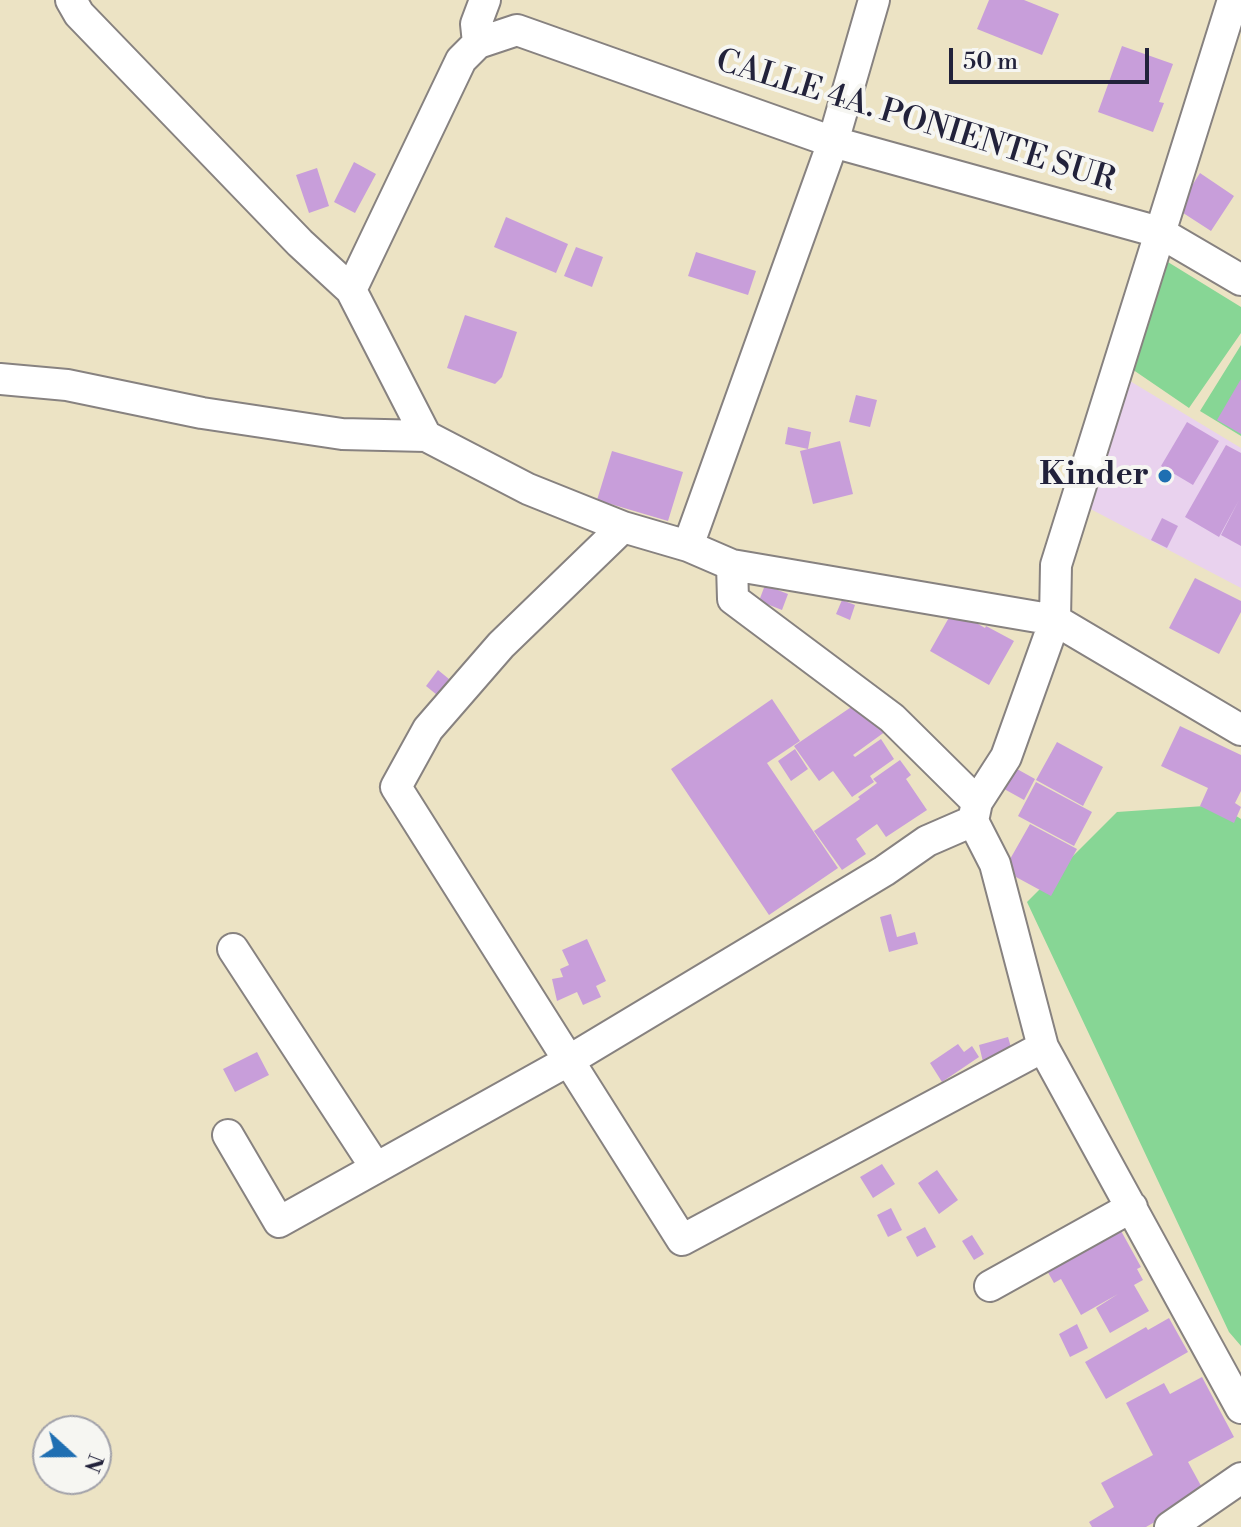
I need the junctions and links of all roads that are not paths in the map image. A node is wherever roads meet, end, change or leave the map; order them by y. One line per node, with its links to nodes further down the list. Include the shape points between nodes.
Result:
1 (71, 0): 9 (street, via 300,243)
2 (485, 0): 5 (street, via 476,24)
3 (874, 0): 6 (street)
4 (1233, 0): 7 (street)
5 (478, 43): 6 (street, CALLE 4A. PONIENTE SUR, via 517,30); 9 (street, via 461,60)
6 (833, 142): 7 (street, CALLE 4A. PONIENTE SUR); 13 (street)
7 (1159, 232): 8 (street, CALLE 4A. PONIENTE SUR); 15 (street, via 1056,565)
8 (1241, 280)
9 (351, 290): 11 (street)
10 (0, 379): 11 (street, via 67,385 342,434)
11 (426, 436): 12 (street, via 528,489)
12 (623, 527): 13 (street); 20 (street, via 501,645 428,729 396,787)
13 (688, 546): 14 (street)
14 (732, 565): 15 (street); 17 (street, via 733,599 892,718)
15 (1055, 620): 16 (street); 17 (street, via 1006,757)
16 (1241, 730)
17 (975, 811): 19 (street, via 995,864); 20 (street)
18 (233, 949): 22 (street)
19 (1043, 1047): 20 (street, via 682,1240); 23 (street)
20 (568, 1061): 22 (street)
21 (228, 1135): 22 (street, via 279,1222)
22 (376, 1168)
23 (1132, 1207): 24 (street); 25 (street)
24 (990, 1286)
25 (1241, 1408)
26 (1241, 1478): 27 (street)
27 (1170, 1527)

